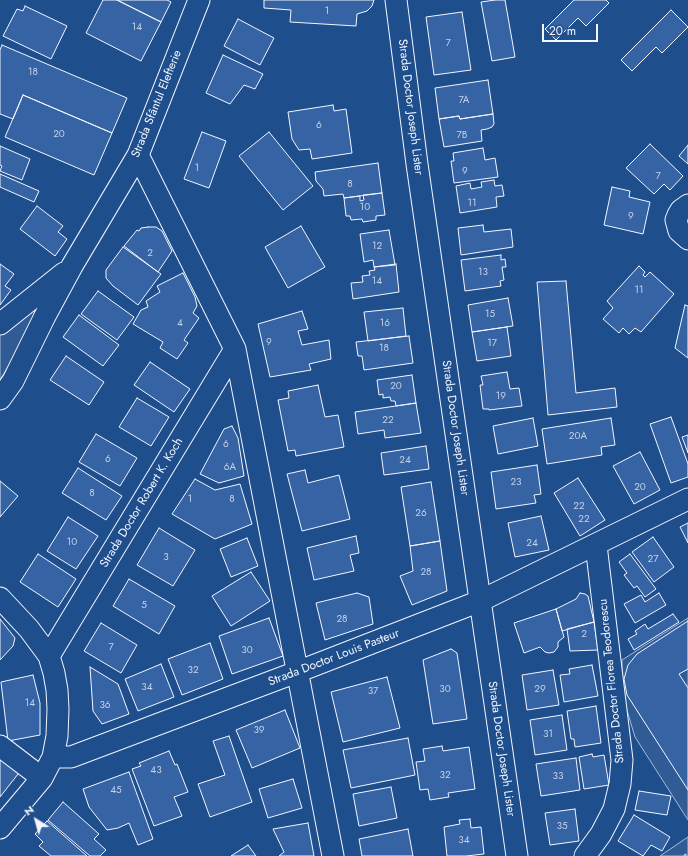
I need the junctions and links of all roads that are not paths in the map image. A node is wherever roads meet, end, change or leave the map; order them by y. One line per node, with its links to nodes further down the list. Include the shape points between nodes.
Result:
1 (199, 0): 3 (street, Strada Sfântul Elefterie)
2 (396, 0): 13 (street, Strada Doctor Joseph Lister)
3 (138, 155): 6 (street, Strada Sfântul Elefterie); 8 (street)
4 (688, 205): 5 (street, via 681,210 676,220 679,231)
5 (688, 239)
6 (72, 266): 7 (street, Strada Sfântul Elefterie); 9 (street, Strada Sfântul Elefterie, via 13,381)
7 (0, 324)
8 (235, 349): 14 (street, Strada Doctor Robert K. Koch); 15 (street)
9 (0, 399)
10 (688, 499): 11 (street, Strada Doctor Louis Pasteur)
11 (596, 545): 13 (street, Strada Doctor Louis Pasteur); 22 (street, Strada Doctor Florea Teodorescu, via 622,760 614,809 601,834)
12 (0, 598): 14 (street, via 29,629)
13 (480, 601): 15 (street, Strada Doctor Louis Pasteur); 21 (street, Strada Doctor Joseph Lister)
14 (48, 656): 17 (street, via 56,685 58,709)
15 (297, 672): 17 (street, Strada Doctor Louis Pasteur, via 70,757); 20 (street)
16 (0, 746): 18 (street)
17 (53, 757): 18 (street)
18 (42, 778): 19 (street)
19 (0, 828)
20 (333, 856)
21 (516, 856)
22 (585, 856)

